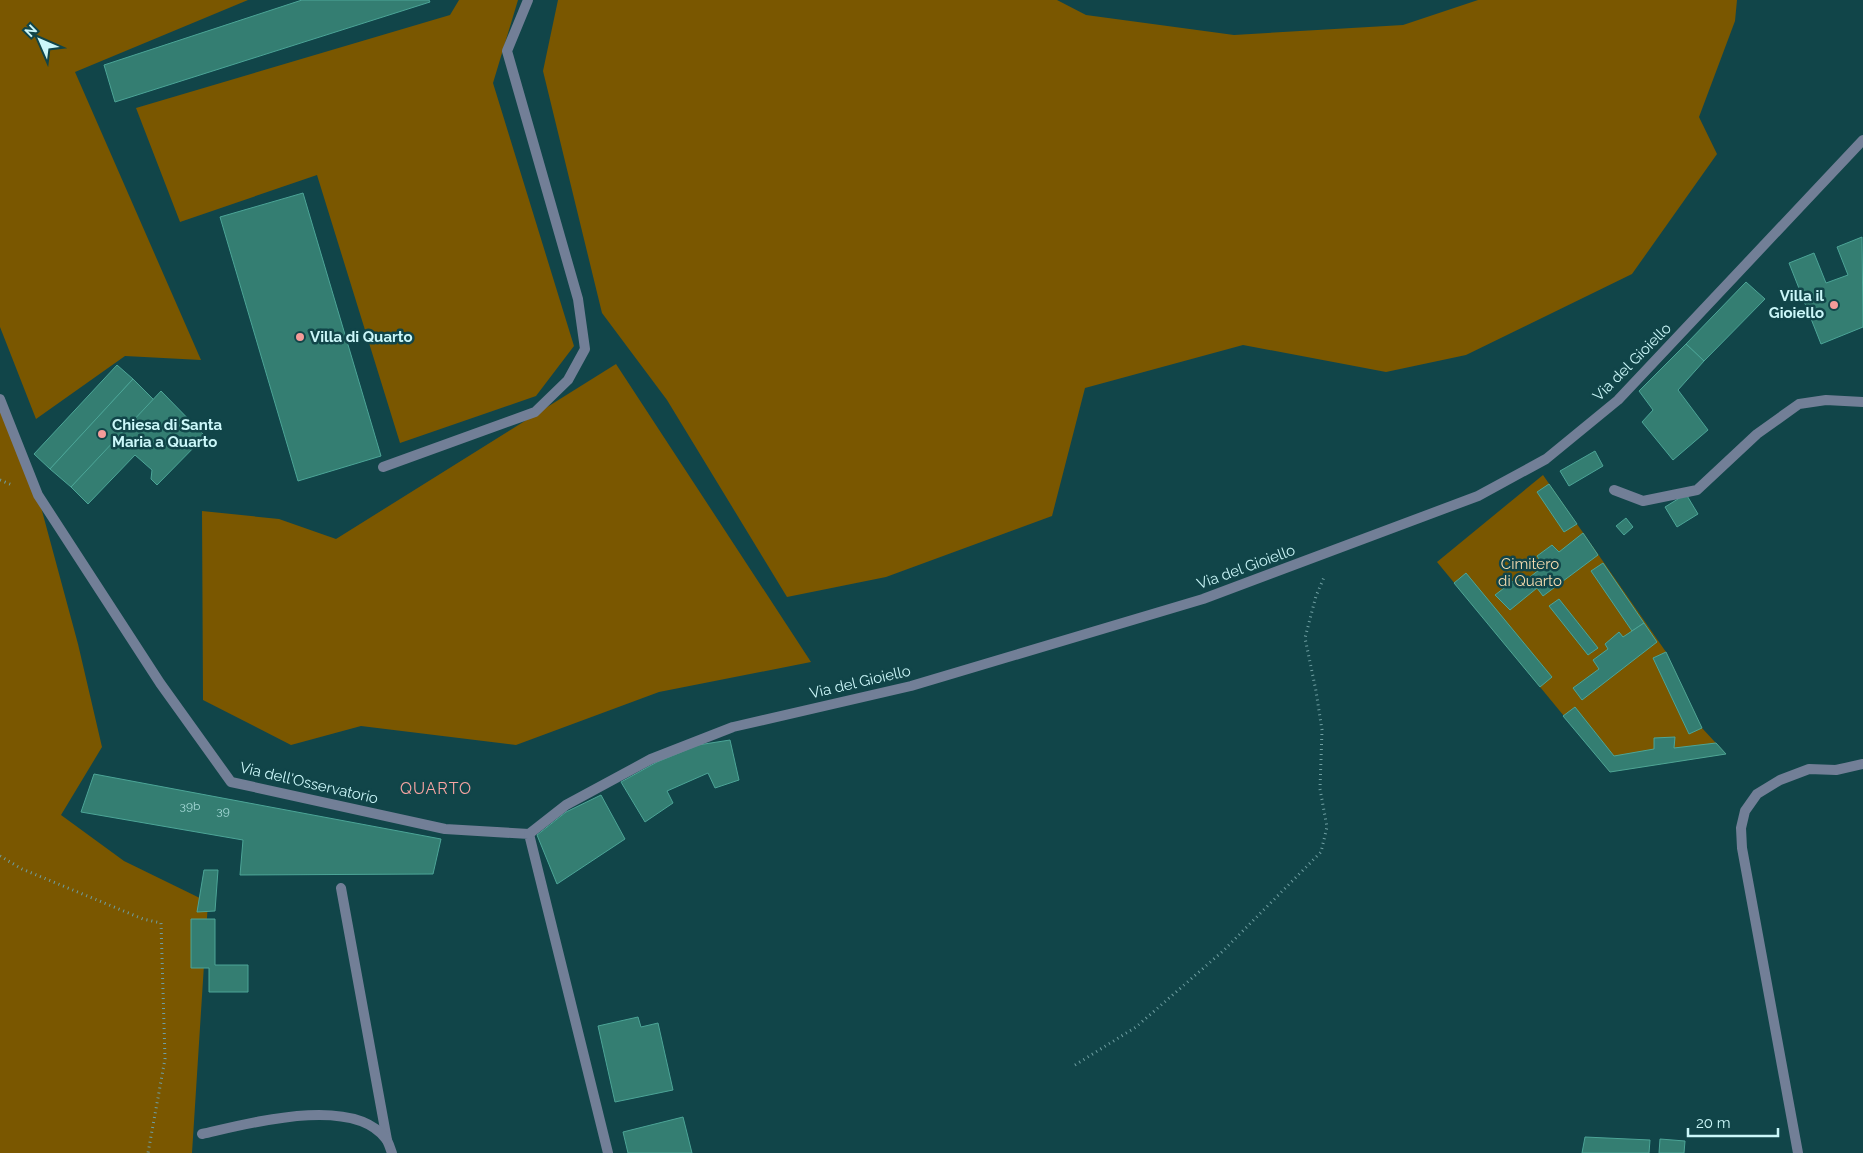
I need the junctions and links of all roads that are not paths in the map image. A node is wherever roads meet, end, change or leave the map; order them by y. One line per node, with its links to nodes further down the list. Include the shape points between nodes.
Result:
1 (528, 0): 5 (street, via 507,52 578,299 585,349 568,380 534,412)
2 (1863, 140): 8 (street, Via del Gioiello, via 1618,400 1546,459 1478,496 1203,599 911,686 733,727 651,759 566,805)
3 (0, 399): 8 (street, Via dell'Osservatorio, via 38,496 160,683 231,782 445,829)
4 (1863, 402): 6 (street, via 1826,400 1799,404 1757,434 1697,490 1643,501)
5 (383, 467)
6 (1614, 490)
7 (1863, 764): 14 (street, via 1836,770 1809,769 1780,780 1757,794 1745,811 1741,828)
8 (529, 834): 13 (street)
9 (341, 888): 11 (street)
10 (202, 1134): 11 (street, via 270,1119 326,1115 351,1118 376,1128)
11 (388, 1140): 12 (street)
12 (392, 1153)
13 (608, 1153)
14 (1798, 1153)

